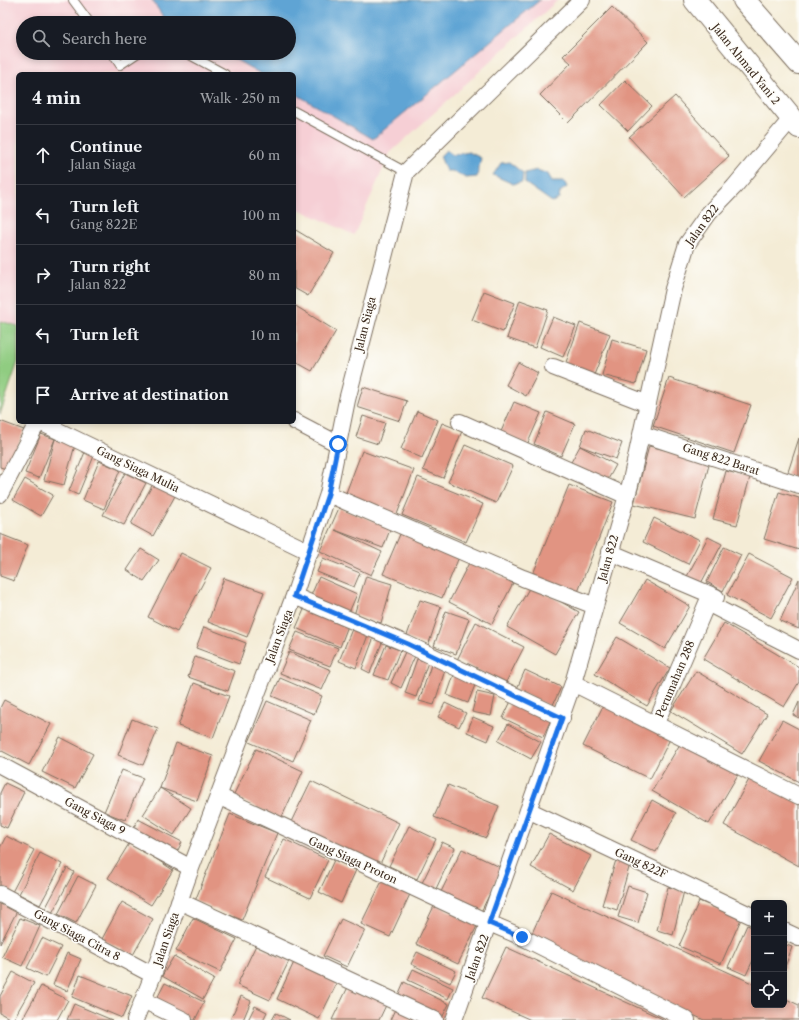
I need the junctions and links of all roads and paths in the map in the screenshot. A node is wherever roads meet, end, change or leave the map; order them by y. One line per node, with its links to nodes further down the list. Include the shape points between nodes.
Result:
1 (73, 0): 5 (lane)
2 (582, 0): 13 (street)
3 (694, 0): 12 (highway, Jalan Ahmad Yani 2)
4 (744, 0): 9 (highway)
5 (85, 16)
6 (117, 60): 7 (lane, via 120,65)
7 (128, 60)
8 (199, 60): 10 (lane)
9 (799, 63)
10 (221, 72)
11 (296, 112): 13 (lane)
12 (795, 123): 15 (street, Jalan 822, via 708,213 687,244 673,289)
13 (406, 172): 21 (street, Jalan Siaga)
14 (553, 367): 15 (street)
15 (648, 404): 20 (street, Jalan 822)
16 (296, 422): 21 (street)
17 (460, 422): 25 (street)
18 (38, 424): 23 (street, Gang Siaga Mulia)
19 (44, 424): 26 (street, Gang Siaga Mulia)
20 (642, 434): 22 (street, Gang 822 Barat); 25 (street, Jalan 822)
21 (338, 444): 24 (street, Jalan Siaga)
22 (799, 485)
23 (0, 494)
24 (328, 494): 26 (street, Jalan Siaga); 30 (street, via 523,578)
25 (627, 496): 27 (street, Jalan 822)
26 (310, 552): 28 (street, Jalan Siaga)
27 (610, 552): 29 (street); 30 (street, Jalan 822)
28 (294, 596): 33 (street, via 408,644); 36 (street, Jalan Siaga)
29 (716, 597)
30 (595, 606): 32 (street, Jalan 822)
31 (799, 650): 34 (street, Perumahan 288, via 707,603)
32 (573, 683): 33 (street, Jalan 822); 34 (street)
33 (562, 718): 38 (street, Jalan 822)
34 (656, 723): 37 (street, Perumahan 288)
35 (0, 765): 39 (street, Gang Siaga 9)
36 (218, 796): 39 (street, Jalan Siaga); 43 (street, Gang Siaga Proton)
37 (799, 796)
38 (528, 810): 42 (street, Gang 822F); 43 (street, Jalan 822)
39 (191, 868): 41 (street, Jalan Siaga)
40 (0, 894): 46 (street, Gang Siaga Citra 8)
41 (179, 901): 46 (street, Jalan Siaga); 50 (street)
42 (751, 916)
43 (489, 923): 51 (street, Jalan 822); 52 (street, Gang Siaga Proton)
44 (787, 932): 45 (street)
45 (799, 938)
46 (153, 975): 47 (street, Jalan Siaga)
47 (142, 1000): 48 (street, Jalan Siaga); 49 (street)
48 (135, 1020)
49 (184, 1020)
50 (435, 1020)
51 (454, 1020)
52 (687, 1020)

